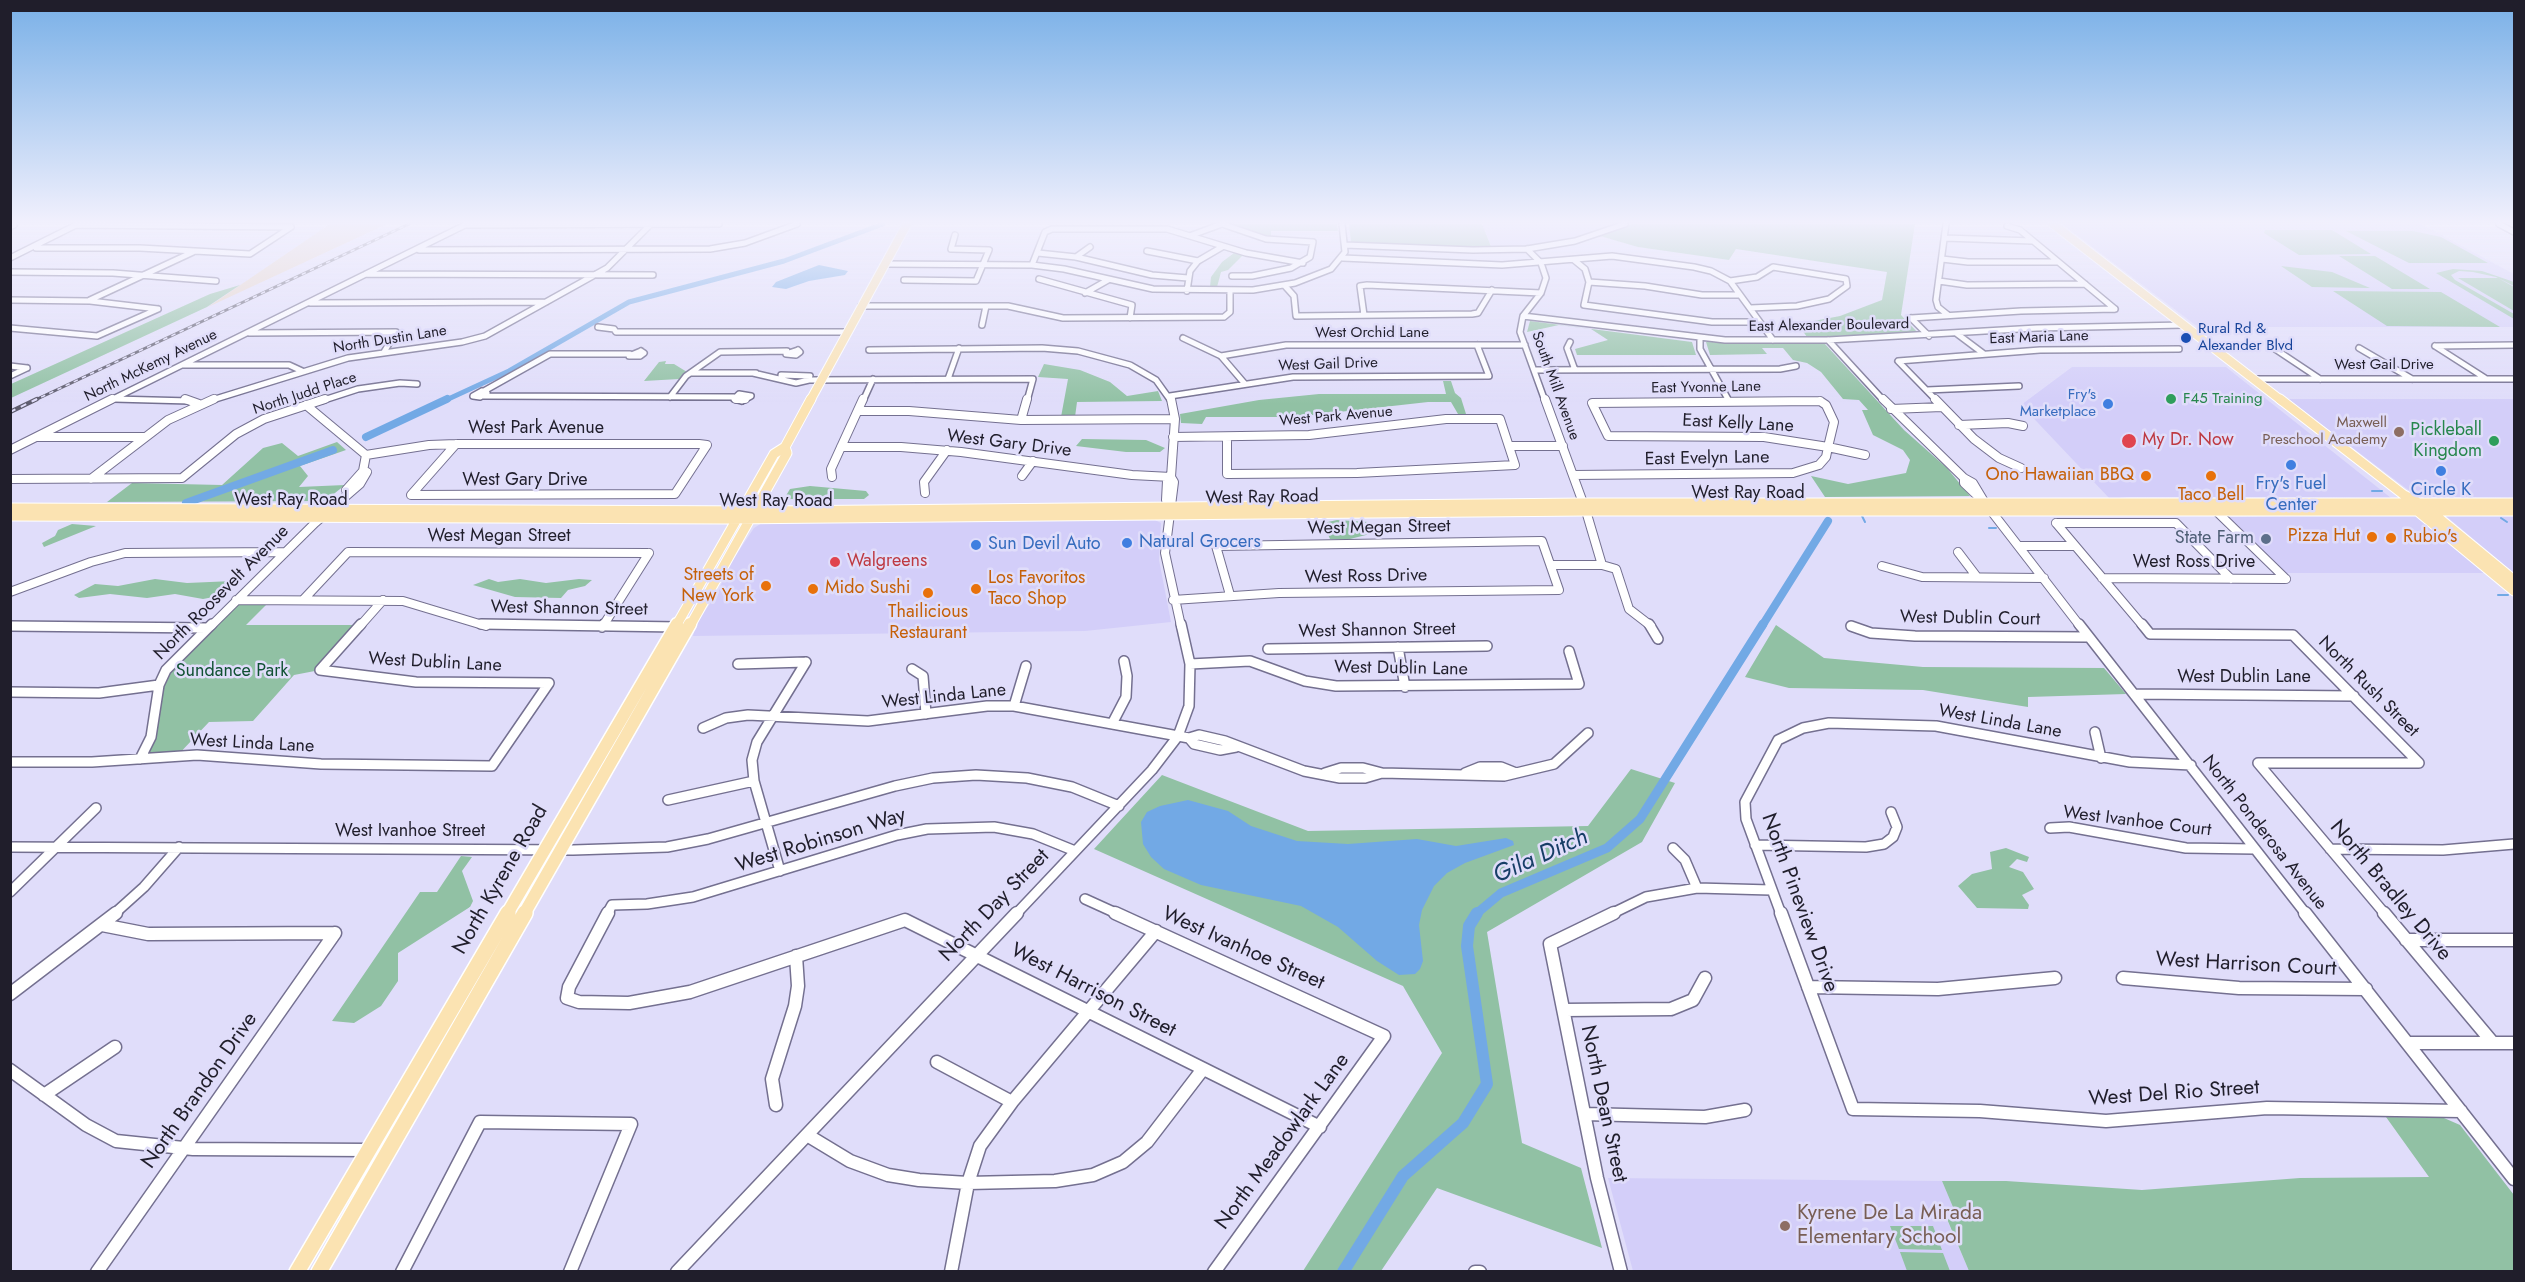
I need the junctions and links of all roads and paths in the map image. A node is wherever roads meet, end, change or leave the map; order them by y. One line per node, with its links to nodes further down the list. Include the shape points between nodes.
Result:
1 (126, 284): 27 (street)
2 (345, 284): 29 (street, North McKemy Avenue)
3 (581, 284): 28 (street, North Dustin Lane)
4 (873, 284): 30 (main road)
5 (1055, 284): 23 (street)
6 (1101, 284): 23 (street)
7 (1127, 284): 21 (street)
8 (1188, 284): 21 (street)
9 (1291, 284): 19 (street)
10 (1544, 284): 24 (street)
11 (1589, 284): 39 (street, via 1584,305 1712,322)
12 (1615, 284): 25 (street, via 1702,295)
13 (1732, 284): 25 (street)
14 (1847, 284): 33 (street, via 1829,299 1797,306)
15 (1939, 284): 35 (street, via 1938,307)
16 (1959, 284): 17 (street)
17 (2085, 284): 35 (street, via 2115,309)
18 (2130, 284): 41 (main road)
19 (1285, 286): 22 (street); 34 (street, via 1294,296 1296,316)
20 (1492, 290): 24 (street); 34 (street, via 1478,313); 34 (street, via 1360,286)
21 (1187, 291): 22 (street)
22 (1230, 291): 38 (street, via 1230,312 1224,316)
23 (1085, 293): 38 (street, via 1132,305)
24 (1541, 293): 37 (street, South Mill Avenue)
25 (1740, 295): 33 (street)
26 (10, 300): 27 (street)
27 (90, 301): 43 (street, via 158,309 97,336)
28 (548, 302): 29 (street); 62 (street, North Dustin Lane, via 485,336)
29 (307, 303): 45 (street, North McKemy Avenue)
30 (861, 306): 31 (street); 44 (main road)
31 (915, 306): 32 (street); 36 (street)
32 (986, 306): 38 (street, via 1022,307 1063,318); 40 (street)
33 (1750, 308): 39 (street)
34 (1364, 315)
35 (1949, 315): 47 (street, via 1911,318)
36 (910, 316)
37 (1523, 316): 49 (street, East Alexander Boulevard); 54 (street, South Mill Avenue, via 1520,332)
38 (1130, 318)
39 (1759, 322): 50 (street)
40 (982, 325)
41 (2184, 326): 46 (street, East Alexander Boulevard); 78 (main road)
42 (598, 327): 44 (street, via 616,332)
43 (10, 328)
44 (847, 332): 83 (main road)
45 (246, 333): 62 (street, via 396,332); 66 (street, North McKemy Avenue)
46 (1956, 333): 47 (street, East Alexander Boulevard); 64 (street)
47 (1929, 336): 51 (street, East Alexander Boulevard)
48 (1183, 338): 65 (street)
49 (1700, 338): 50 (street, East Alexander Boulevard); 69 (street, via 1700,349)
50 (1773, 340): 51 (street, East Alexander Boulevard)
51 (1828, 340): 96 (street, North Ponderosa Avenue)
52 (1570, 342): 71 (street, via 1568,348)
53 (1478, 345): 54 (street, West Orchid Lane); 65 (street, West Orchid Lane, via 1286,345); 85 (street, West Gail Drive, via 1489,376 1293,377)
54 (1525, 345): 70 (street, South Mill Avenue)
55 (2514, 345): 81 (street, via 2435,346)
56 (960, 348): 60 (street); 76 (street); 88 (street, North Day Street, via 1077,351 1130,365 1156,380)
57 (2360, 348): 80 (street)
58 (2179, 349): 64 (street, East Maria Lane)
59 (2275, 349): 79 (street)
60 (869, 350)
61 (787, 351): 73 (street, via 725,351)
62 (384, 352): 72 (street, North Dustin Lane)
63 (630, 354): 89 (street, via 550,354 483,394)
64 (1984, 354): 87 (street, East Maria Lane, via 1900,359)
65 (1221, 356): 85 (street)
66 (181, 365): 72 (street, via 289,365); 91 (street, North McKemy Avenue)
67 (10, 366): 74 (street, via 27,368)
68 (1796, 366): 69 (street)
69 (1710, 369): 71 (street); 92 (street)
70 (1534, 370): 71 (street); 109 (street, South Mill Avenue)
71 (1575, 370)
72 (302, 371): 93 (street, North Dustin Lane)
73 (690, 373): 83 (street, via 753,374 790,382); 89 (street)
74 (10, 376)
75 (873, 379): 76 (street); 83 (street); 97 (street)
76 (948, 379): 77 (street)
77 (1033, 379): 99 (street)
78 (2254, 379): 79 (street, West Gail Drive); 130 (main road)
79 (2320, 379): 80 (street, West Gail Drive)
80 (2413, 379): 81 (street, West Gail Drive)
81 (2486, 379): 82 (street, West Gail Drive)
82 (2514, 379)
83 (822, 380): 110 (main road)
84 (417, 384): 94 (street, North Judd Place, via 358,389)
85 (1245, 384): 88 (street, West Gail Drive)
86 (2019, 386): 87 (street)
87 (1927, 390): 95 (street)
88 (1170, 396): 98 (street, North Day Street)
89 (670, 397): 90 (street)
90 (734, 397)
91 (110, 399): 93 (street, via 184,399); 103 (street, North McKemy Avenue)
92 (1729, 400): 102 (street, East Yvonne Lane, via 1592,403); 112 (street, East Yvonne Lane, via 1820,400 1834,422)
93 (199, 404): 104 (street, North Dustin Lane, via 178,413)
94 (306, 405): 115 (street); 125 (street, North Judd Place, via 243,430 182,478)
95 (1942, 407): 96 (street); 100 (street)
96 (1891, 409): 132 (street, North Ponderosa Avenue)
97 (859, 411): 99 (street); 111 (street)
98 (1175, 419): 99 (street); 105 (street, North Day Street)
99 (1021, 420)
100 (1959, 425): 101 (street); 118 (street, via 1999,458)
101 (2023, 426)
102 (1608, 436): 112 (street, East Kelly Lane, via 1764,437)
103 (34, 437): 104 (street); 113 (street, North McKemy Avenue)
104 (145, 437): 125 (street, North Dustin Lane)
105 (1173, 437): 106 (street, West Park Avenue); 123 (street, North Day Street)
106 (1227, 437): 108 (street, West Park Avenue, via 1309,435 1446,419 1500,419); 119 (street)
107 (456, 444): 115 (street, West Park Avenue); 127 (street, West Park Avenue, via 707,445); 127 (street, West Gary Drive, via 411,495)
108 (1511, 446): 109 (street); 119 (street, via 1515,465 1357,473)
109 (1563, 446): 120 (street, South Mill Avenue)
110 (784, 447): 138 (main road, North Kyrene Road, via 774,454); 139 (main road, North Kyrene Road, via 787,453)
111 (841, 447): 114 (street, West Gary Drive); 122 (street, via 831,469)
112 (1828, 447): 116 (street, East Kelly Lane); 120 (street, East Evelyn Lane, via 1819,465 1793,473)
113 (10, 450)
114 (947, 450): 117 (street, West Gary Drive); 126 (street, via 924,482)
115 (366, 455): 134 (street, North Roosevelt Avenue, via 363,471 367,472 360,484)
116 (1864, 455)
117 (1033, 461): 121 (street); 123 (street, West Gary Drive)
118 (2021, 468)
119 (1227, 474)
120 (1573, 475): 131 (street, South Mill Avenue)
121 (1022, 476)
122 (832, 477)
123 (1172, 477): 136 (street, North Day Street, via 1173,500)
124 (10, 479): 125 (street)
125 (91, 479)
126 (925, 493)
127 (675, 494)
128 (2207, 502): 130 (main road, West Ray Road); 132 (main road, West Ray Road); 135 (street)
129 (2514, 503): 130 (main road, West Ray Road)
130 (2416, 505): 135 (main road, West Ray Road); 137 (main road, West Ray Road); 155 (main road); 156 (main road)
131 (1585, 507): 132 (main road, West Ray Road); 136 (main road, West Ray Road); 149 (street, South Mill Avenue)
132 (1989, 507): 135 (main road, West Ray Road); 143 (street, North Ponderosa Avenue)
133 (10, 508): 134 (main road, West Ray Road)
134 (329, 509): 138 (main road, West Ray Road); 141 (street, North Roosevelt Avenue)
135 (2216, 510): 154 (street, West Ross Drive, via 2286,579)
136 (1169, 511): 139 (main road, West Ray Road); 162 (street, North Day Street, via 1165,553)
137 (2514, 511)
138 (741, 515): 139 (main road, West Ray Road); 141 (main road, West Ray Road); 166 (main road, North Kyrene Road)
139 (753, 515): 167 (main road, North Kyrene Road)
140 (10, 516): 141 (main road, West Ray Road)
141 (321, 518): 145 (street, North Roosevelt Avenue)
142 (1216, 546): 148 (street, West Megan Street, via 1542,541); 158 (street)
143 (2020, 546): 144 (street); 152 (street, North Ponderosa Avenue)
144 (2075, 546): 153 (street); 154 (street, via 2056,523 2176,523)
145 (285, 552): 147 (street); 159 (street, North Roosevelt Avenue)
146 (1958, 552): 151 (street)
147 (125, 554): 157 (street, via 91,562)
148 (1551, 565): 149 (street); 158 (street, West Ross Drive, via 1559,590)
149 (1602, 565): 170 (street, via 1616,569 1629,609 1650,625)
150 (1882, 566): 151 (street, via 1922,577)
151 (1977, 577): 152 (street)
152 (2044, 578): 169 (street, North Ponderosa Avenue)
153 (2102, 578): 154 (street, West Ross Drive); 184 (street, North Rush Street, via 2150,634 2293,635)
154 (2231, 579)
155 (2514, 580)
156 (2514, 591)
157 (10, 592)
158 (1230, 595): 162 (street, West Ross Drive)
159 (236, 600): 160 (street, West Shannon Street); 168 (street, North Roosevelt Avenue)
160 (303, 600): 161 (street, West Shannon Street); 165 (street, West Megan Street, via 348,552 649,553)
161 (383, 600): 165 (street, West Shannon Street, via 417,603 486,626); 199 (street, West Dublin Lane, via 320,670 416,682 549,683)
162 (1173, 600): 177 (street, North Day Street)
163 (10, 626): 168 (street)
164 (1851, 626): 169 (street, West Dublin Court, via 1871,633 1915,636)
165 (602, 627): 166 (street, West Shannon Street)
166 (675, 627): 167 (street, West Shannon Street); 215 (main road, North Kyrene Road)
167 (689, 627): 216 (main road, North Kyrene Road)
168 (207, 628): 180 (street, North Roosevelt Avenue, via 166,670)
169 (2089, 636): 183 (street, North Ponderosa Avenue)
170 (1658, 639)
171 (1486, 646): 172 (street, West Shannon Street)
172 (1398, 647): 173 (street, West Shannon Street); 181 (street)
173 (1268, 649)
174 (1569, 651): 181 (street, West Dublin Lane, via 1579,684)
175 (1124, 662): 188 (street, via 1126,697)
176 (738, 664): 187 (street, via 806,662)
177 (1190, 664): 181 (street, West Dublin Lane, via 1232,660 1336,686); 193 (street, North Day Street, via 1189,706)
178 (1026, 666): 185 (street)
179 (912, 669): 186 (street, via 923,676)
180 (159, 685): 182 (street, via 99,693); 195 (street, North Roosevelt Avenue, via 151,737)
181 (1405, 687)
182 (10, 692)
183 (2135, 694): 184 (street, West Dublin Lane); 198 (street, North Ponderosa Avenue)
184 (2354, 696): 197 (street, North Rush Street, via 2419,763)
185 (1014, 706): 186 (street, West Linda Lane); 188 (street, West Linda Lane)
186 (926, 714): 187 (street, West Linda Lane, via 844,722)
187 (773, 716): 189 (street, West Linda Lane, via 726,718); 200 (street, via 757,742 752,760)
188 (1113, 722): 193 (street, West Linda Lane)
189 (703, 728)
190 (1803, 728): 194 (street, West Linda Lane, via 1829,723 1935,726); 208 (street, North Pineview Drive, via 1778,740 1749,791 1746,819)
191 (2095, 732): 194 (street)
192 (1588, 733): 193 (street, West Linda Lane, via 1554,764 1504,777 1382,773 1340,778 1304,771 1236,747 1220,750 1194,744)
193 (1183, 737): 202 (street, North Day Street)
194 (2101, 758): 198 (street, West Linda Lane)
195 (140, 759): 196 (street, West Linda Lane); 199 (street, West Linda Lane, via 197,755 321,764)
196 (10, 762)
197 (2258, 763): 214 (street, North Bradley Drive)
198 (2191, 765): 213 (street, North Ponderosa Avenue)
199 (492, 766)
200 (754, 780): 201 (street); 205 (street)
201 (668, 800)
202 (1119, 806): 205 (street, West Ivanhoe Street, via 1061,785 1027,778 965,776 895,786); 217 (street, North Day Street)
203 (96, 808): 210 (street)
204 (1891, 812): 208 (street, via 1897,827 1884,844)
205 (766, 823): 216 (street, West Ivanhoe Street, via 667,847); 218 (street)
206 (2050, 828): 213 (street, West Ivanhoe Court, via 2069,827 2186,848)
207 (2514, 844): 214 (street, via 2434,850)
208 (1755, 845): 220 (street, North Pineview Drive)
209 (10, 847): 210 (street, West Ivanhoe Street)
210 (59, 847): 211 (street, West Ivanhoe Street); 221 (street)
211 (179, 847): 215 (street, West Ivanhoe Street); 223 (street, via 144,887)
212 (1673, 848): 219 (street, via 1685,860)
213 (2255, 849): 233 (street, North Ponderosa Avenue)
214 (2330, 849): 225 (street, North Bradley Drive)
215 (545, 850): 216 (street, West Ivanhoe Street); 256 (main road, North Kyrene Road)
216 (561, 850): 261 (main road, North Kyrene Road)
217 (1075, 851): 218 (street, West Robinson Way, via 1033,834 955,826 897,835); 227 (street, North Day Street)
218 (780, 871): 235 (street, West Robinson Way, via 693,897 612,905 568,987)
219 (1697, 888): 220 (street); 236 (street, North Dean Street, via 1646,897 1550,944)
220 (1771, 890): 232 (street, North Pineview Drive)
221 (10, 892)
222 (1085, 899): 224 (street, West Ivanhoe Street)
223 (102, 925): 234 (street); 255 (street, North Brandon Drive, via 148,934 335,933)
224 (1155, 931): 237 (street); 238 (street, West Ivanhoe Street)
225 (2406, 940): 226 (street); 240 (street, North Bradley Drive)
226 (2514, 940)
227 (976, 954): 228 (street, West Harrison Street, via 905,920); 237 (street, West Harrison Street); 254 (street, North Day Street)
228 (796, 956): 235 (street, West Harrison Street, via 680,994 629,1003 579,1002); 248 (street, via 795,1006 772,1079)
229 (1705, 978): 236 (street, via 1693,1000 1671,1009)
230 (2055, 978): 232 (street, via 1946,988)
231 (2123, 978): 233 (street, West Harrison Court, via 2239,988)
232 (1808, 987): 249 (street, North Pineview Drive)
233 (2366, 989): 239 (street, North Ponderosa Avenue)
234 (10, 994)
235 (567, 998)
236 (1564, 1010): 252 (street, North Dean Street)
237 (1089, 1011): 244 (street, West Harrison Street); 247 (street)
238 (1384, 1036): 253 (street, North Meadowlark Lane)
239 (2409, 1043): 240 (street); 251 (street, North Ponderosa Avenue)
240 (2493, 1043): 241 (street)
241 (2514, 1043)
242 (115, 1047): 246 (street)
243 (937, 1062): 247 (street)
244 (1203, 1069): 253 (street, West Harrison Street); 258 (street, via 1147,1142 1123,1162 1093,1175 1055,1181)
245 (10, 1070): 246 (street)
246 (44, 1095): 255 (street, via 116,1141)
247 (1012, 1102): 258 (street, via 980,1146)
248 (776, 1105)
249 (1853, 1109): 251 (street, West Del Rio Street, via 1980,1111 2106,1121 2267,1107)
250 (1745, 1110): 252 (street, via 1705,1117)
251 (2461, 1111): 257 (street, North Ponderosa Avenue)
252 (1584, 1114): 267 (street, North Dean Street)
253 (1320, 1127): 266 (street, North Meadowlark Lane)
254 (807, 1135): 258 (street, via 850,1161 888,1175); 264 (street, North Day Street)
255 (183, 1148): 256 (street); 259 (street, North Brandon Drive)
256 (369, 1150): 260 (main road, North Kyrene Road)
257 (2514, 1179)
258 (968, 1182): 265 (street)
259 (96, 1272)
260 (297, 1272)
261 (319, 1272)
262 (402, 1272): 263 (street, via 480,1122 631,1124)
263 (570, 1272)
264 (677, 1272)
265 (951, 1272)
266 (1214, 1272)
267 (1621, 1272)

